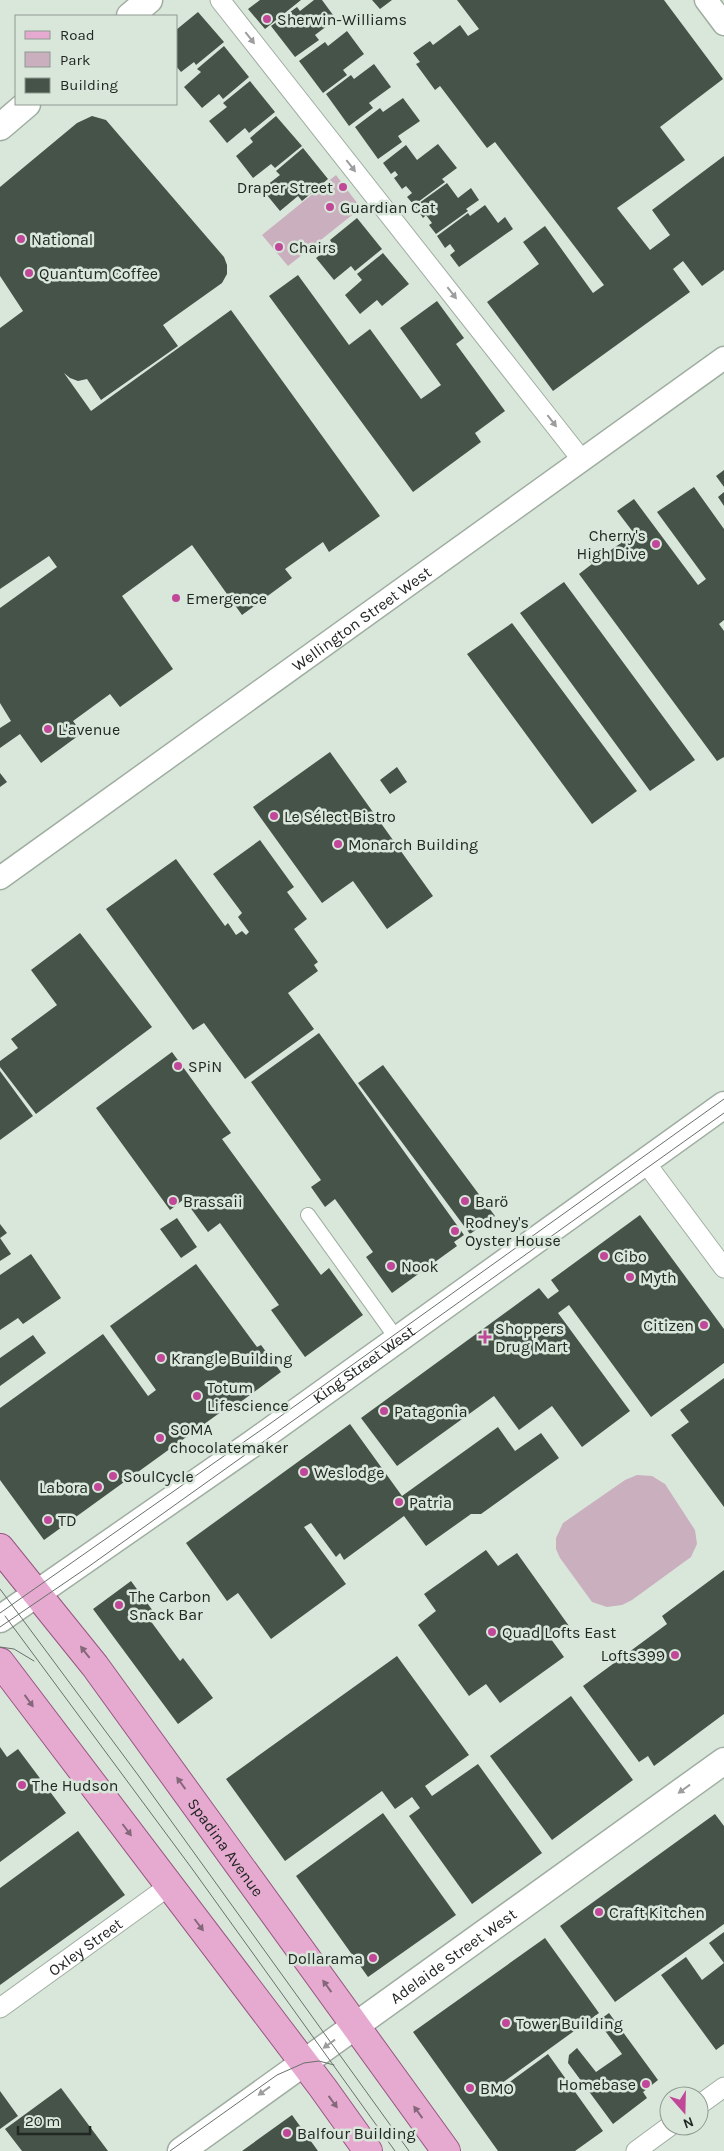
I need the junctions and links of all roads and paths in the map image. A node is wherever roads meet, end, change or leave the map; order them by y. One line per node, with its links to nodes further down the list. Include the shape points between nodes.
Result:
1 (149, 0): 4 (main road)
2 (220, 0): 9 (street, one-way to 9)
3 (706, 0): 5 (street)
4 (131, 15)
5 (724, 24)
6 (26, 105): 7 (main road)
7 (0, 127)
8 (724, 358): 9 (street, Wellington Street West)
9 (582, 460): 10 (street, Wellington Street West)
10 (0, 878)
11 (724, 1105): 12 (main road, King Street West)
12 (645, 1162): 14 (street); 15 (main road, King Street West)
13 (308, 1215): 15 (street)
14 (724, 1268)
15 (397, 1340): 17 (main road, King Street West)
16 (0, 1548): 17 (main road, Spadina Avenue)
17 (37, 1594): 18 (main road, King Street West); 23 (main road, Spadina Avenue, one-way to 17, via 141,1728)
18 (0, 1619)
19 (0, 1662): 21 (main road, one-way to 21)
20 (724, 1761): 23 (main road, Adelaide Street West, one-way to 23)
21 (169, 1886): 22 (street, Oxley Street); 24 (main road, one-way to 24)
22 (0, 2008)
23 (355, 2026): 24 (main road, Adelaide Street West, one-way to 24); 30 (main road, Spadina Avenue, one-way to 23)
24 (304, 2063): 28 (main road, Adelaide Street West, one-way to 28); 29 (main road, one-way to 29)
25 (724, 2087): 26 (street)
26 (709, 2098)
27 (659, 2134): 31 (street)
28 (182, 2151)
29 (368, 2151)
30 (446, 2151)
31 (636, 2151)

